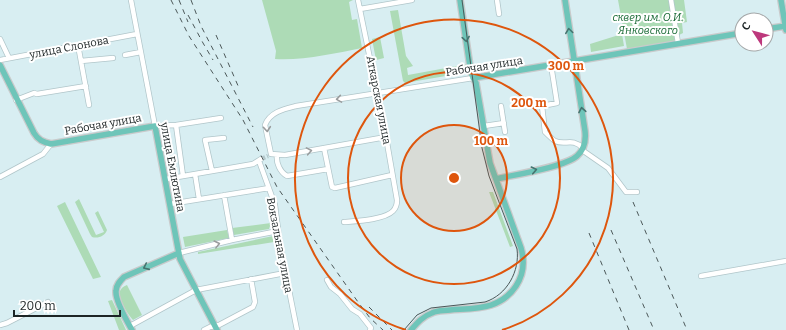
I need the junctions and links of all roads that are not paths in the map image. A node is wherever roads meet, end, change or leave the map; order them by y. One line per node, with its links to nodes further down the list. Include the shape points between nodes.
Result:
1 (131, 0): 13 (street, улица Емлютина)
2 (358, 0): 9 (street, Аткарская улица)
3 (412, 0): 9 (street)
4 (460, 0): 27 (main road, one-way to 27)
5 (497, 0): 10 (street)
6 (565, 0): 24 (main road, one-way to 6)
7 (671, 0): 16 (street)
8 (781, 0): 11 (main road)
9 (360, 9): 29 (street, Аткарская улица)
10 (499, 14)
11 (786, 27): 12 (main road)
12 (774, 28)
13 (137, 34): 17 (street, улица Слонова); 18 (street, улица Емлютина)
14 (734, 34): 16 (main road, Рабочая улица)
15 (0, 39): 20 (street)
16 (678, 43): 24 (main road, Рабочая улица)
17 (78, 45): 20 (street, улица Слонова); 23 (street)
18 (141, 52): 19 (street); 36 (street, улица Емлютина)
19 (125, 54)
20 (8, 58): 22 (street, улица Слонова)
21 (113, 58): 23 (street)
22 (0, 60)
23 (81, 60): 28 (street)
24 (574, 62): 26 (main road, Рабочая улица); 43 (main road, one-way to 24, via 586,137)
25 (0, 65): 30 (main road)
26 (551, 65): 27 (main road, Рабочая улица); 43 (street, via 557,103 542,106 545,132 556,141 578,143)
27 (473, 78): 29 (street, Рабочая улица); 37 (main road)
28 (86, 86): 30 (street, via 34,93); 31 (street)
29 (377, 93): 39 (street, Аткарская улица); 44 (street, Рабочая улица, one-way to 44, via 279,111 267,120 265,125 269,155)
30 (16, 100): 41 (main road, via 37,138)
31 (89, 105)
32 (501, 106): 34 (street)
33 (221, 118): 35 (street, Рабочая улица)
34 (504, 123): 37 (street); 38 (street)
35 (176, 125): 36 (street, Рабочая улица); 49 (street)
36 (155, 126): 41 (main road, Рабочая улица); 51 (main road, улица Емлютина)
37 (484, 126): 52 (main road, via 490,163)
38 (505, 132)
39 (386, 137): 42 (street); 48 (street, Аткарская улица)
40 (224, 138): 46 (street, via 205,140)
41 (51, 144): 50 (street, Рабочая улица, via 43,154)
42 (324, 148): 44 (street, one-way to 42); 45 (street)
43 (582, 149): 52 (main road, one-way to 43, via 559,164 574,158); 54 (street, via 608,168 626,192)
44 (277, 155): 45 (street, via 281,172 287,176)
45 (328, 169): 48 (street, via 332,187 335,188)
46 (212, 171): 47 (street); 53 (street, Вокзальная улица, via 253,164 260,160)
47 (195, 174): 49 (street); 56 (street)
48 (392, 175): 58 (street, Аткарская улица, via 397,200 392,212 386,216)
49 (183, 176): 51 (street)
50 (0, 177)
51 (166, 179): 57 (main road, улица Емлютина)
52 (496, 179): 75 (main road, via 524,257 524,268 519,282 503,300 487,307 432,312)
53 (269, 188): 55 (street); 59 (street, Вокзальная улица, via 275,205)
54 (637, 192)
55 (224, 195): 56 (street); 60 (street)
56 (200, 199): 57 (street)
57 (170, 204): 61 (main road, улица Емлютина)
58 (344, 222)
59 (278, 231): 60 (street); 63 (street, Вокзальная улица)
60 (232, 240): 61 (street, one-way to 60)
61 (179, 253): 67 (main road, улица Емлютина); 70 (main road, one-way to 70, via 124,277 117,287 117,297)
62 (786, 261): 64 (street)
63 (285, 273): 65 (street); 74 (street, Вокзальная улица)
64 (702, 276)
65 (251, 279): 67 (street); 71 (street, via 254,305)
66 (327, 280): 72 (street)
67 (196, 290): 70 (street); 71 (main road, улица Емлютина)
68 (48, 302): 69 (street)
69 (0, 328)
70 (131, 328)
71 (216, 328): 73 (street)
72 (371, 329)
73 (204, 330)
74 (296, 330)
75 (411, 330)

